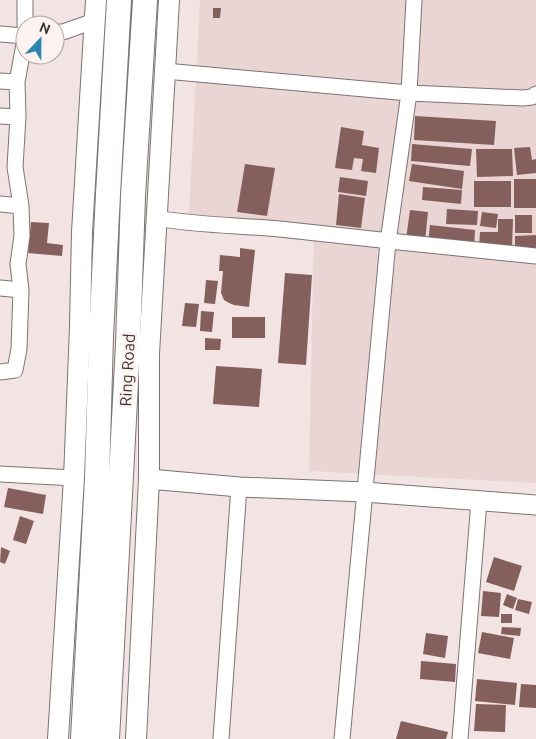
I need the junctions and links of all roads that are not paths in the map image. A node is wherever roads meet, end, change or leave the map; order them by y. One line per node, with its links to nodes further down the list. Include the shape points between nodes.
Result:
1 (25, 0): 7 (street)
2 (96, 0): 8 (main road)
3 (119, 0): 30 (highway, Ring Road, via 107,204)
4 (145, 0): 31 (highway, Ring Road, via 133,196)
5 (168, 0): 13 (main road)
6 (414, 0): 16 (street)
7 (26, 15)
8 (94, 21): 9 (street); 29 (main road, via 82,232)
9 (65, 31)
10 (0, 34): 11 (street)
11 (15, 36)
12 (20, 65): 15 (street)
13 (165, 71): 16 (street); 22 (main road)
14 (0, 81): 15 (street)
15 (17, 82): 19 (street)
16 (409, 93): 17 (street, via 523,98); 23 (street)
17 (536, 94)
18 (0, 116): 19 (street)
19 (18, 117): 21 (street, via 15,168)
20 (0, 204): 21 (street)
21 (21, 206): 26 (street, via 22,236 18,264)
22 (156, 218): 23 (street); 32 (main road, via 149,354)
23 (388, 242): 24 (street); 34 (street)
24 (536, 256)
25 (0, 288): 26 (street)
26 (22, 290): 27 (street, via 17,365 15,370)
27 (0, 372)
28 (0, 474): 29 (street)
29 (74, 478): 30 (main road); 37 (main road)
30 (97, 478): 31 (main road); 38 (highway, Ring Road)
31 (122, 478): 32 (main road); 39 (highway, Ring Road)
32 (149, 478): 33 (street); 40 (main road)
33 (239, 487): 34 (street); 41 (street)
34 (364, 492): 35 (street); 42 (street)
35 (479, 501): 36 (street); 43 (street)
36 (536, 505)
37 (58, 739)
38 (83, 739)
39 (107, 739)
40 (136, 739)
41 (222, 739)
42 (342, 739)
43 (460, 739)

